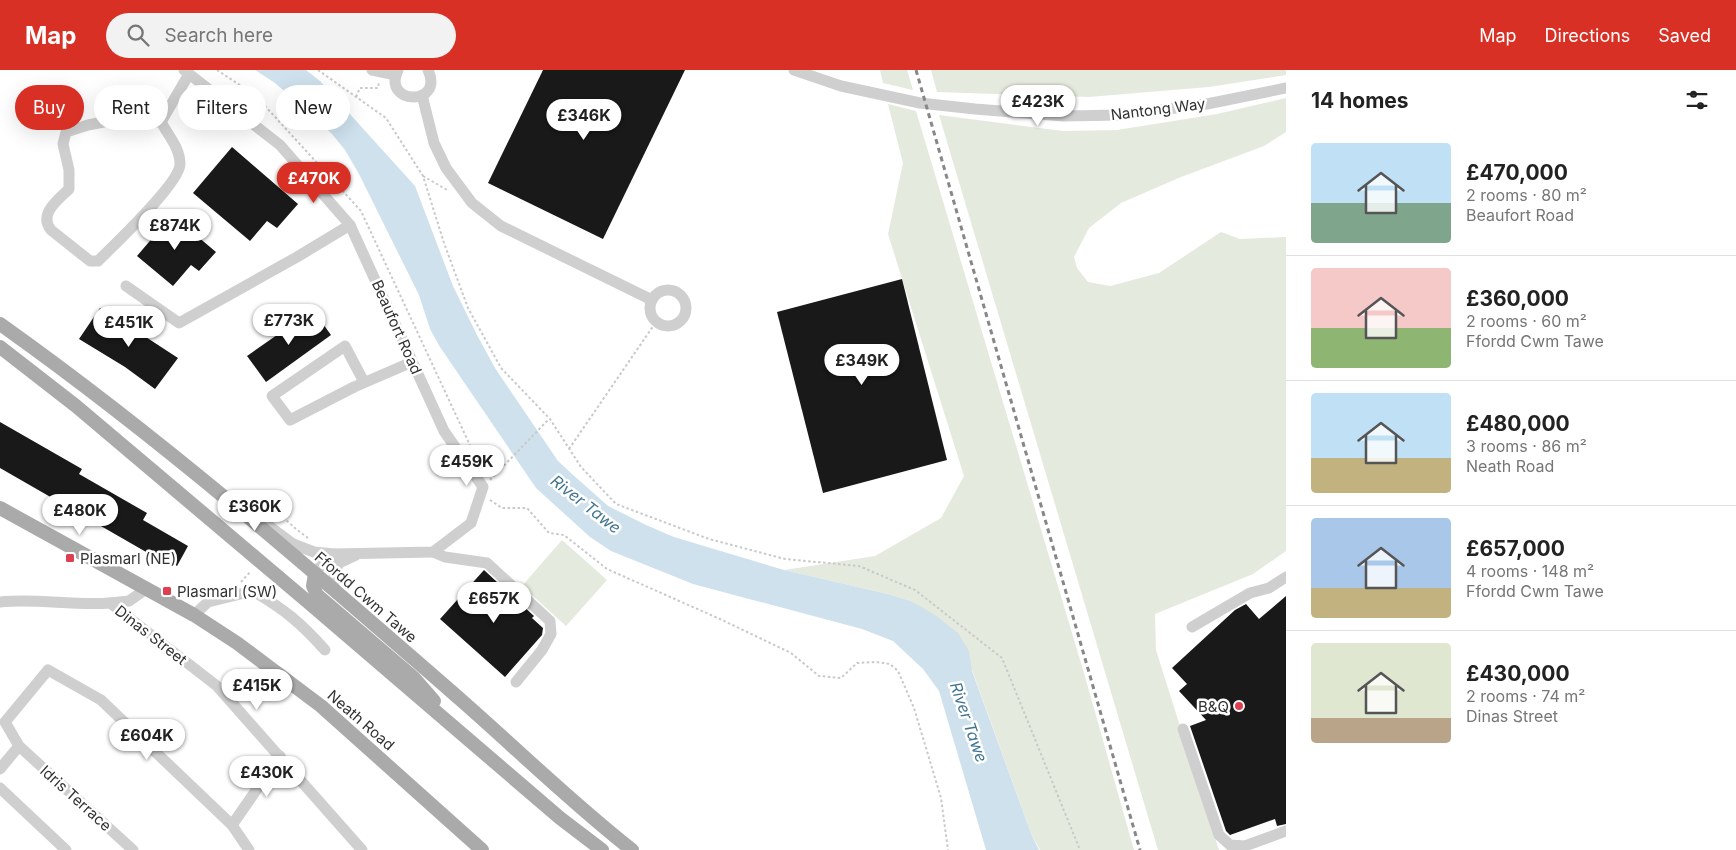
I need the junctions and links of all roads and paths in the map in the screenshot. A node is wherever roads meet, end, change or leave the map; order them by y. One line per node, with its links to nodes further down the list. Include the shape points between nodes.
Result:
1 (217, 70): 25 (path, via 255,95 361,211)
2 (318, 70): 10 (path)
3 (428, 70): 9 (street, via 430,87)
4 (794, 70): 8 (street, Nantong Way, via 841,86 920,103 1064,116 1121,115 1207,104)
5 (377, 71): 7 (street); 10 (path, via 378,88 360,88)
6 (187, 72): 11 (street); 15 (street, Beaufort Road, via 280,145)
7 (397, 73): 9 (street, via 396,85 401,93 414,98)
8 (1286, 88)
9 (422, 95): 17 (street, via 434,143 446,168 472,203 501,226)
10 (356, 97): 13 (path, via 386,118)
11 (168, 109)
12 (161, 122): 12 (street, via 114,120 66,132 63,144 69,188 50,208 47,225 90,261 98,261 159,198 180,167 174,143)
13 (422, 176): 14 (path); 23 (path, via 468,308 501,368)
14 (455, 194)
15 (350, 225): 16 (street, via 179,323); 21 (street, Beaufort Road)
16 (126, 286)
17 (652, 300): 18 (street, via 650,313); 18 (street, via 658,293 668,290 679,293 685,302 680,322 668,326)
18 (656, 322): 24 (path)
19 (0, 324): 26 (main road, Ffordd Cwm Tawe)
20 (0, 347): 45 (main road, via 76,406)
21 (412, 362): 22 (street); 27 (street, Beaufort Road, via 444,431)
22 (364, 382): 22 (street, via 290,420 272,396 345,346)
23 (550, 418): 24 (path); 27 (path)
24 (569, 449): 60 (path, via 581,468 616,504 709,539 785,559 859,566 914,590 1002,658)
25 (477, 462)
26 (192, 470): 33 (street, via 293,544 314,552); 34 (main road, Ffordd Cwm Tawe)
27 (483, 487): 31 (street, via 471,523); 59 (path, via 491,502 502,508 527,508 549,533 564,535 607,569 791,654 819,676 841,678 857,663 890,664 898,671 928,750 941,798)
28 (0, 508): 36 (main road, Neath Road)
29 (268, 515): 30 (path, via 262,510 267,503)
30 (311, 540)
31 (433, 552): 32 (street); 43 (street, via 445,557 487,563 550,621 551,634)
32 (360, 553): 33 (street); 37 (street, via 339,563 334,575)
33 (334, 554): 34 (street)
34 (315, 574): 37 (main road, Ffordd Cwm Tawe); 45 (main road, via 313,586 317,595 414,678)
35 (1286, 577): 41 (street, via 1269,588 1250,593)
36 (146, 589): 39 (street, Dinas Street, via 129,601); 40 (main road, Neath Road)
37 (334, 591): 58 (main road, Ffordd Cwm Tawe)
38 (0, 602): 39 (street)
39 (110, 603): 47 (street, Dinas Street, via 217,686)
40 (194, 615): 42 (street, via 208,602 253,591 306,628); 56 (main road, Neath Road, via 238,643 321,706)
41 (1192, 627)
42 (325, 650)
43 (516, 682)
44 (1183, 729): 51 (street, via 1219,835 1230,845 1245,846)
45 (465, 738): 57 (main road)
46 (19, 746): 48 (street); 50 (street, Idris Terrace, via 5,722 48,670 101,700); 53 (street, Idris Terrace)
47 (280, 756): 50 (street); 55 (street, Dinas Street)
48 (0, 769)
49 (0, 788): 52 (street)
50 (232, 825): 54 (street)
51 (1286, 831)
52 (66, 850)
53 (133, 850)
54 (249, 850)
55 (362, 850)
56 (482, 850)
57 (602, 850)
58 (632, 850)
59 (948, 850)
60 (1080, 850)

